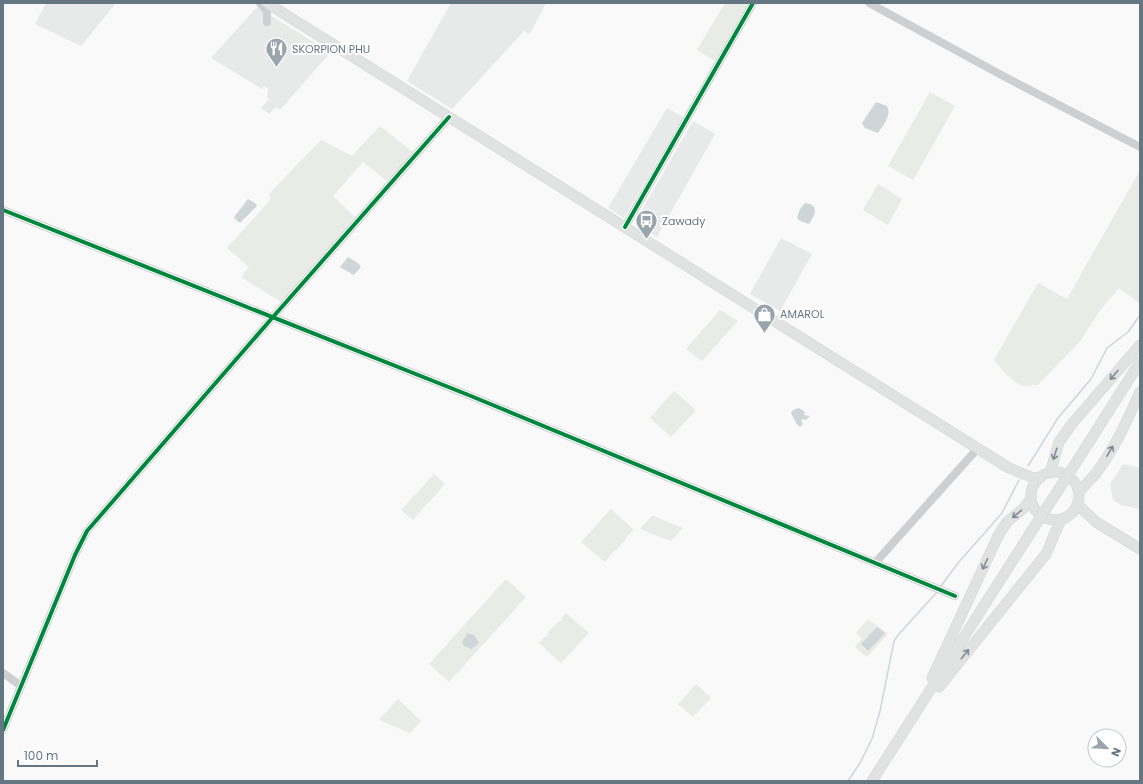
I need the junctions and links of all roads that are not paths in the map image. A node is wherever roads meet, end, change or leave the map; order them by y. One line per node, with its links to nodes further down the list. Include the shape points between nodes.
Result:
1 (260, 3): 5 (street, via 267,11)
2 (267, 3): 6 (main road)
3 (753, 3): 9 (street)
4 (869, 3): 7 (street)
5 (267, 22)
6 (449, 118): 9 (main road); 10 (street)
7 (1140, 147)
8 (3, 210): 10 (street)
9 (625, 227): 14 (main road)
10 (273, 317): 25 (street, via 639,464); 28 (street, via 87,531)
11 (1140, 346): 16 (main road, one-way to 16, via 1070,425 1059,442)
12 (1140, 362): 29 (main road, bridge)
13 (1140, 392): 18 (main road, one-way to 13, via 1105,460)
14 (978, 448): 15 (main road); 25 (street)
15 (1009, 468): 17 (main road, via 1034,478); 19 (main road, via 1029,485)
16 (1050, 473): 17 (main road); 18 (main road, via 1058,473 1072,479)
17 (1041, 477): 19 (main road, via 1035,484)
18 (1078, 493): 20 (main road)
19 (1032, 495): 22 (main road, via 1036,510 1045,518); 29 (main road, one-way to 29, via 1024,508 1008,522 998,536)
20 (1077, 504): 21 (main road); 23 (main road)
21 (1072, 513): 22 (main road); 23 (main road)
22 (1062, 519): 29 (main road, one-way to 22, via 1046,554)
23 (1096, 522): 24 (main road)
24 (1140, 549)
25 (875, 563): 26 (street)
26 (955, 596)
27 (3, 672): 28 (street)
28 (21, 686): 30 (street)
29 (914, 716): 31 (main road)
30 (3, 730)
31 (872, 781)

